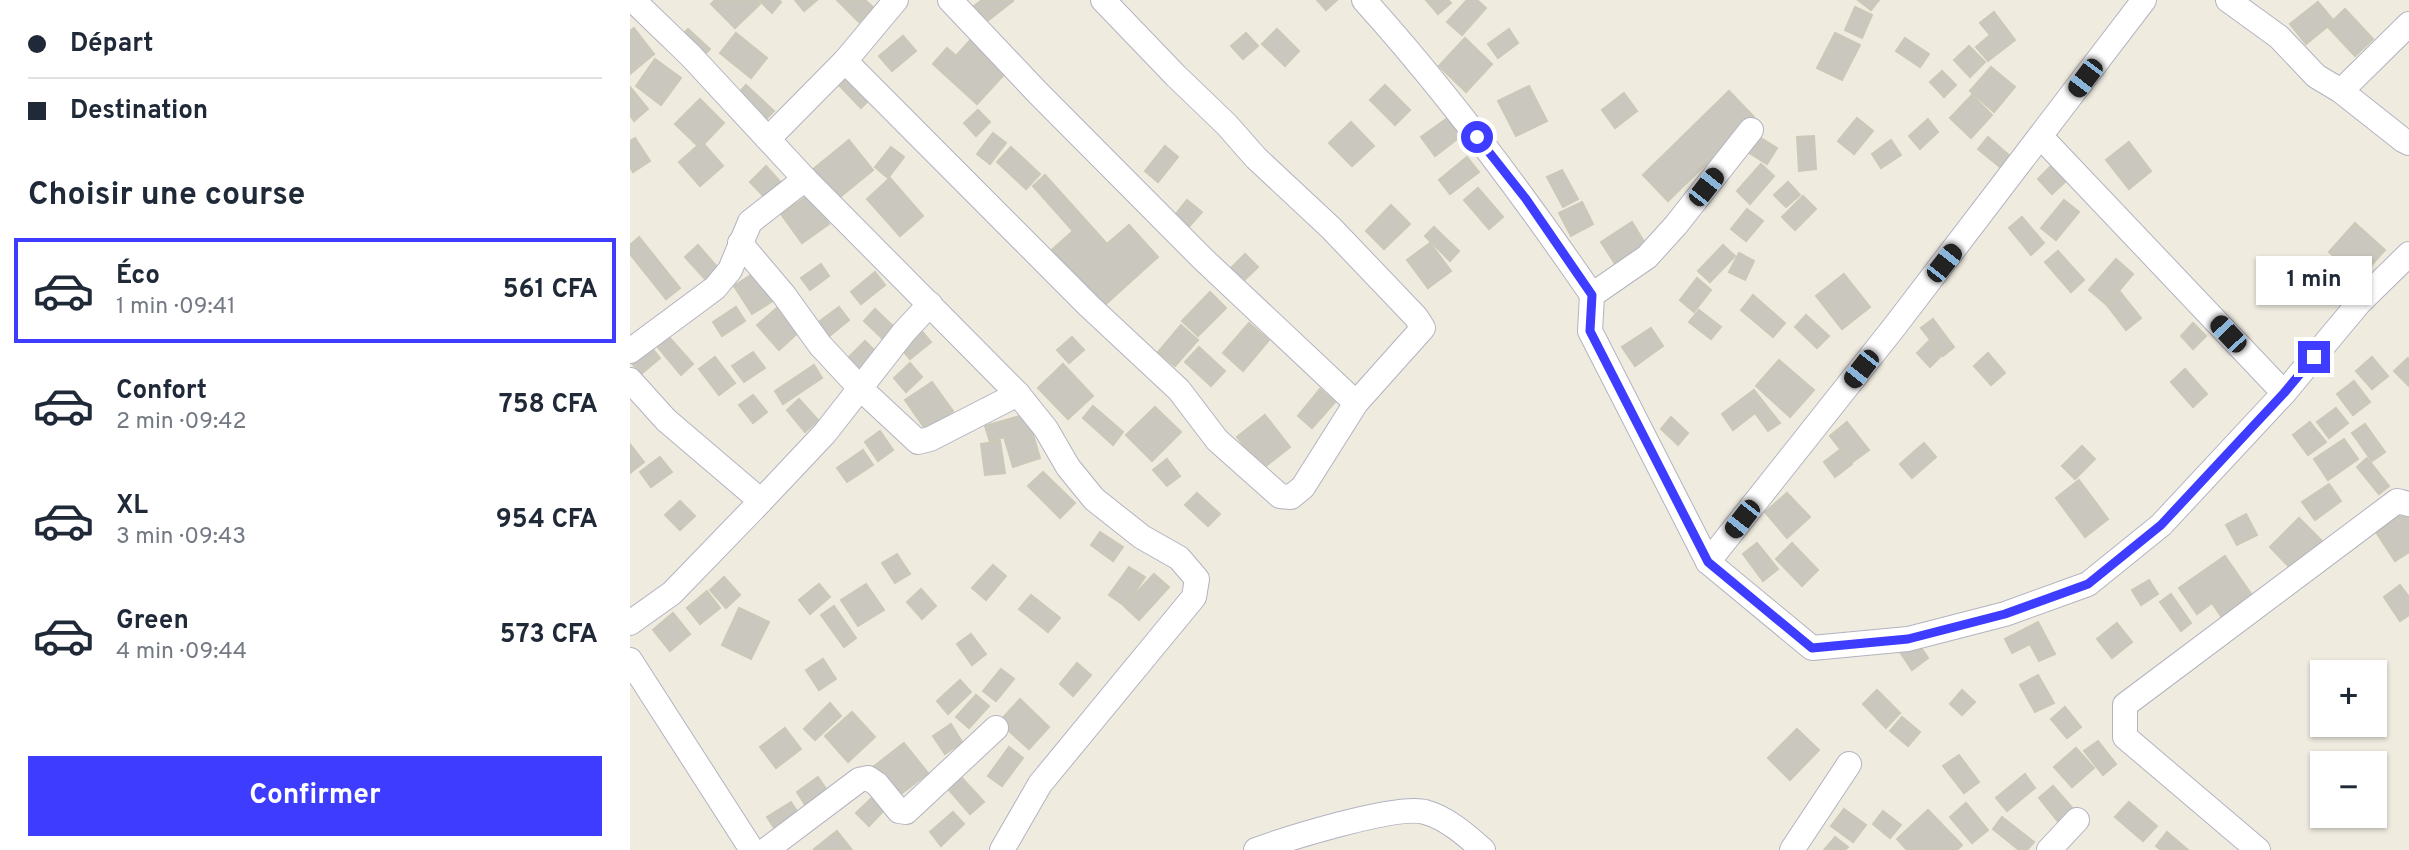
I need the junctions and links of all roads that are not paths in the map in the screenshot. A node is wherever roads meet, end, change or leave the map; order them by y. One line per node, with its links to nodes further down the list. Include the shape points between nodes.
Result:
1 (633, 0): 13 (street)
2 (896, 0): 9 (street)
3 (950, 0): 25 (street, via 1203,259)
4 (1103, 0): 25 (street, via 1256,158 1331,228 1423,328)
5 (1364, 0): 18 (street, via 1526,199)
6 (2144, 0): 12 (street)
7 (2228, 0): 10 (street, via 2279,37 2316,76)
8 (2409, 24): 10 (street)
9 (845, 61): 13 (street); 25 (street, via 1088,306 1179,390 1217,440 1280,496 1291,497 1303,486)
10 (2341, 92): 14 (street)
11 (1751, 130): 18 (street, via 1647,257)
12 (2041, 137): 23 (street); 28 (street)
13 (769, 138): 15 (street)
14 (2409, 143)
15 (805, 179): 16 (street, via 750,222); 19 (street)
16 (740, 243): 20 (street, via 730,270 715,288); 22 (street)
17 (2409, 254): 23 (street, via 2359,303)
18 (1592, 295): 28 (street, via 1590,331)
19 (930, 304): 22 (street); 24 (street)
20 (630, 351)
21 (630, 380): 26 (street, via 666,420)
22 (860, 388): 24 (street, via 918,442); 26 (street)
23 (2284, 393): 28 (street, via 2161,525 2088,584 2005,614 1908,639 1812,648)
24 (1018, 394): 36 (street, via 1094,499 1142,537 1179,558 1197,579 1194,597 1040,784)
25 (1356, 403)
26 (761, 502): 29 (street, via 672,593)
27 (2409, 504): 41 (street, via 2397,501 2125,705 2125,737)
28 (1708, 562)
29 (630, 623)
30 (630, 660): 34 (street)
31 (996, 728): 35 (street, via 906,812 899,811 877,784 868,778 859,780)
32 (1849, 764): 39 (street)
33 (2077, 820): 40 (street)
34 (752, 850)
35 (766, 850)
36 (1002, 850)
37 (1256, 850): 38 (street, via 1380,814 1423,811 1460,830)
38 (1483, 850)
39 (1792, 850)
40 (2049, 850)
41 (2258, 850)

